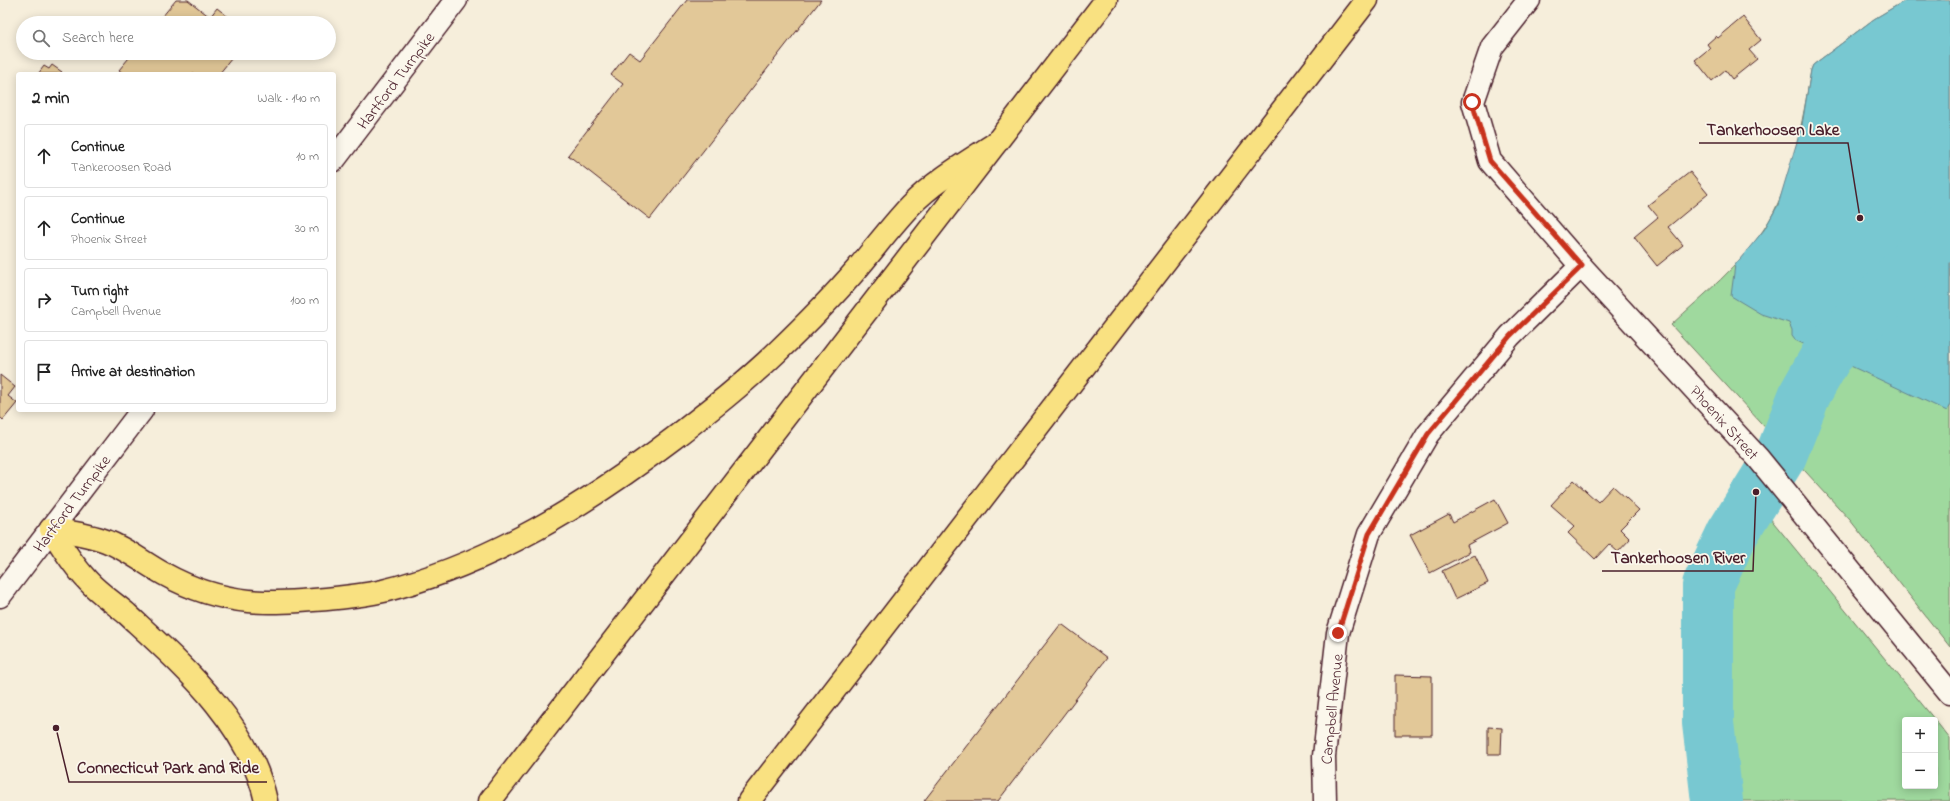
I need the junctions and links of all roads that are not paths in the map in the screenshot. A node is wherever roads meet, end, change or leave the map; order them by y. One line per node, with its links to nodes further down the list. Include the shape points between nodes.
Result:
1 (456, 0): 6 (street, Hartford Turnpike)
2 (1106, 0): 5 (highway)
3 (1367, 0): 14 (highway)
4 (1530, 0): 7 (street, Phoenix Street, via 1492,47 1472,102 1490,161)
5 (996, 143): 9 (highway, via 930,188 910,205 831,298 793,337 691,425 582,503 518,539 463,564 398,586 360,595 251,602 190,587 103,540); 13 (highway)
6 (336, 157)
7 (1582, 266): 11 (street, Phoenix Street, via 1758,458); 15 (street, Campbell Avenue, via 1510,336 1428,434 1369,534 1338,633 1324,756)
8 (140, 412): 9 (street, Hartford Turnpike)
9 (51, 529): 10 (street, Hartford Turnpike); 12 (highway, via 88,581 157,642 218,706 251,756)
10 (0, 596)
11 (1950, 693)
12 (266, 801)
13 (490, 801)
14 (749, 801)
15 (1325, 801)

